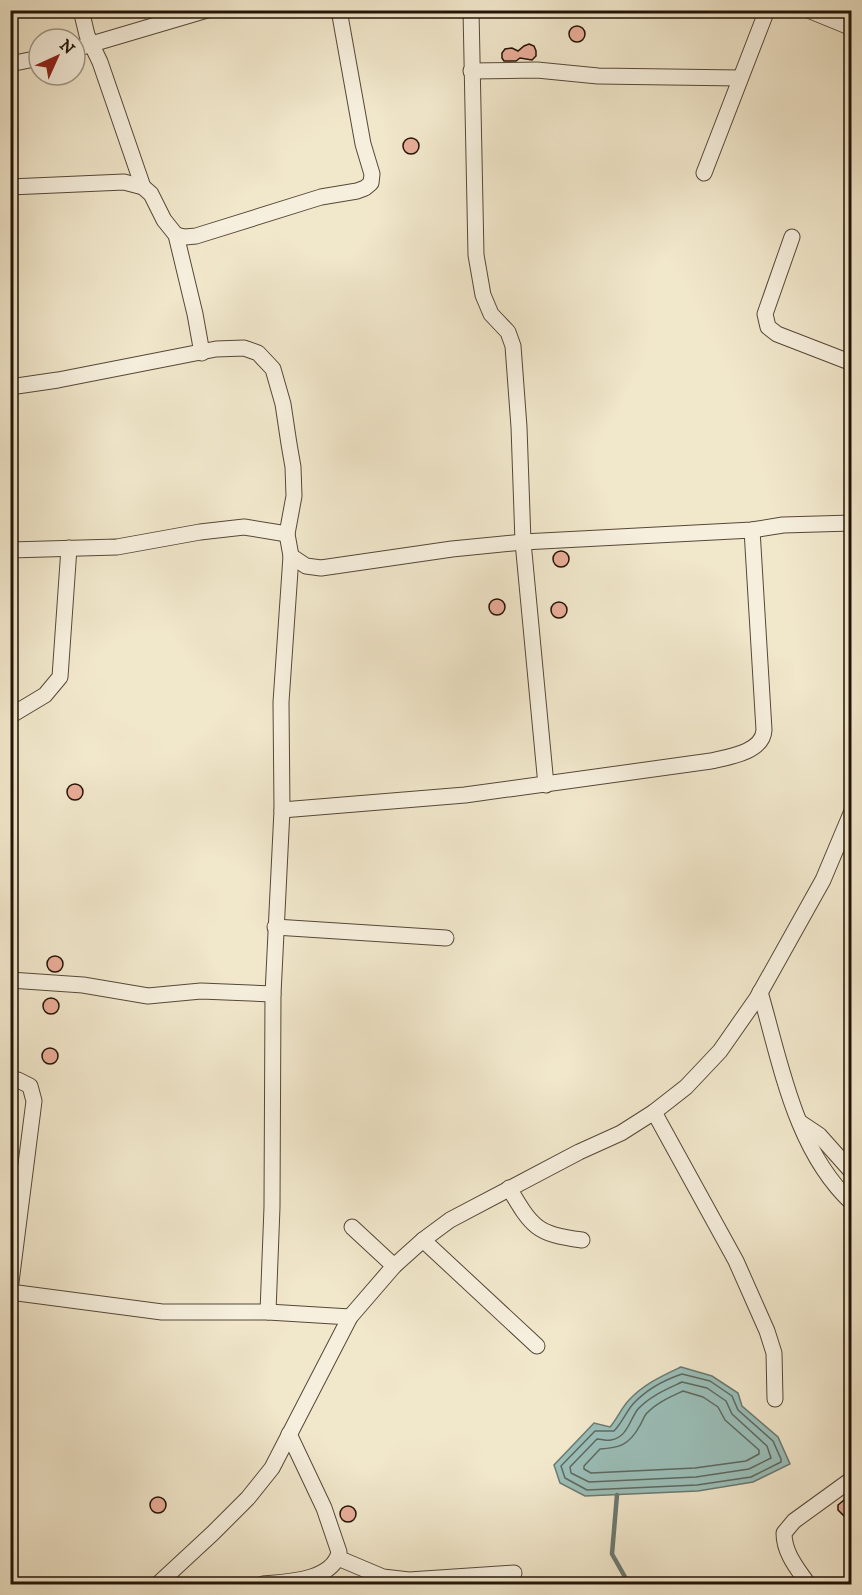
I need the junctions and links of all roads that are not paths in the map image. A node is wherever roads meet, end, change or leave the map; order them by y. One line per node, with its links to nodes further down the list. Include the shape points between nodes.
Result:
1 (81, 10): 8 (street)
2 (207, 10): 8 (street)
3 (339, 10): 17 (street, via 372,174 370,183 357,191 321,197 196,236)
4 (471, 10): 12 (street)
5 (767, 10): 13 (street)
6 (808, 10): 7 (street)
7 (852, 28)
8 (91, 45): 9 (street); 16 (street)
9 (87, 46)
10 (27, 60): 11 (street)
11 (10, 64)
12 (471, 71): 13 (street); 25 (street, via 477,255 483,296 513,346)
13 (740, 78): 14 (street)
14 (704, 173)
15 (10, 187): 16 (street, via 124,182)
16 (143, 187): 17 (street)
17 (176, 235): 19 (street)
18 (792, 237): 20 (street, via 765,314 768,327)
19 (201, 352): 21 (street); 24 (street, via 251,349 273,369 293,466 294,496)
20 (852, 363)
21 (10, 387)
22 (852, 523): 23 (street)
23 (752, 530): 25 (street); 30 (street, via 762,739 745,751 711,761)
24 (287, 534): 26 (street, via 235,528 117,547); 28 (street)
25 (523, 542): 28 (street, via 321,568 306,566); 30 (street)
26 (69, 548): 27 (street); 29 (street, via 60,677 45,694)
27 (10, 550)
28 (291, 556): 31 (street, via 281,702)
29 (10, 716)
30 (546, 784): 31 (street, via 465,795)
31 (282, 810): 33 (street)
32 (852, 811): 36 (street, via 823,880)
33 (275, 927): 34 (street); 37 (street)
34 (446, 938)
35 (10, 980): 37 (street, via 83,985 148,996 201,991)
36 (760, 992): 39 (street, via 720,1051 686,1087); 40 (street)
37 (273, 994): 49 (street)
38 (10, 1080): 48 (street, via 30,1086 34,1101)
39 (654, 1112): 42 (street, via 621,1133); 52 (street, via 736,1261 767,1331 774,1353)
40 (799, 1121): 41 (street, via 819,1135); 43 (street, via 825,1174)
41 (852, 1172)
42 (509, 1188): 45 (street, via 450,1220); 46 (street, via 537,1228 555,1237)
43 (852, 1203)
44 (352, 1227): 47 (street)
45 (423, 1240): 47 (street); 51 (street)
46 (582, 1240)
47 (394, 1266): 50 (street)
48 (10, 1291): 49 (street, via 162,1312)
49 (268, 1312): 50 (street)
50 (350, 1317): 53 (street)
51 (537, 1346)
52 (775, 1399)
53 (290, 1434): 55 (street, via 324,1508 338,1545); 57 (street, via 272,1468 248,1498)
54 (852, 1479): 59 (street, via 794,1521 784,1533 789,1556)
55 (338, 1558): 56 (street, via 383,1576 409,1580); 58 (street, via 317,1575)
56 (514, 1573)
57 (158, 1584)
58 (272, 1584)
59 (808, 1584)

